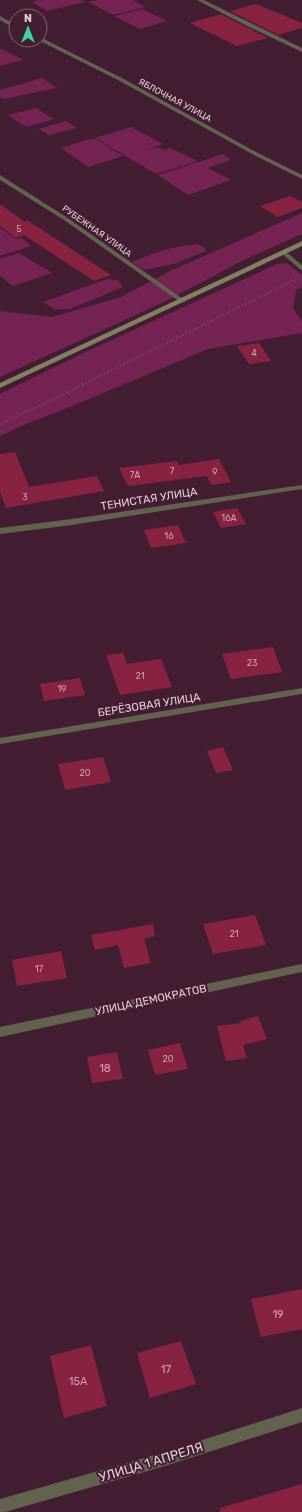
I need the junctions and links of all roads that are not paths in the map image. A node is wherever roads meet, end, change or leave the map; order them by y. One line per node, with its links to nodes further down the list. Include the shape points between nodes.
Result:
1 (200, 0): 3 (street)
2 (48, 43): 5 (street, ЯБЛОЧНАЯ УЛИЦА)
3 (302, 50)
4 (0, 177): 9 (street, РУБЕЖНАЯ УЛИЦА, via 66,219)
5 (302, 177)
6 (302, 243): 7 (street)
7 (283, 252): 8 (street); 9 (street)
8 (302, 269)
9 (182, 301): 10 (street)
10 (0, 386)
11 (302, 487): 12 (street, ТЕНИСТАЯ УЛИЦА)
12 (0, 531)
13 (302, 691): 14 (street, БЕРЁЗОВАЯ УЛИЦА)
14 (0, 742)
15 (302, 968): 16 (street, УЛИЦА ДЕМОКРАТОВ)
16 (0, 1032)
17 (302, 1415): 18 (street, УЛИЦА 1 АПРЕЛЯ, via 165,1459)
18 (0, 1506)

